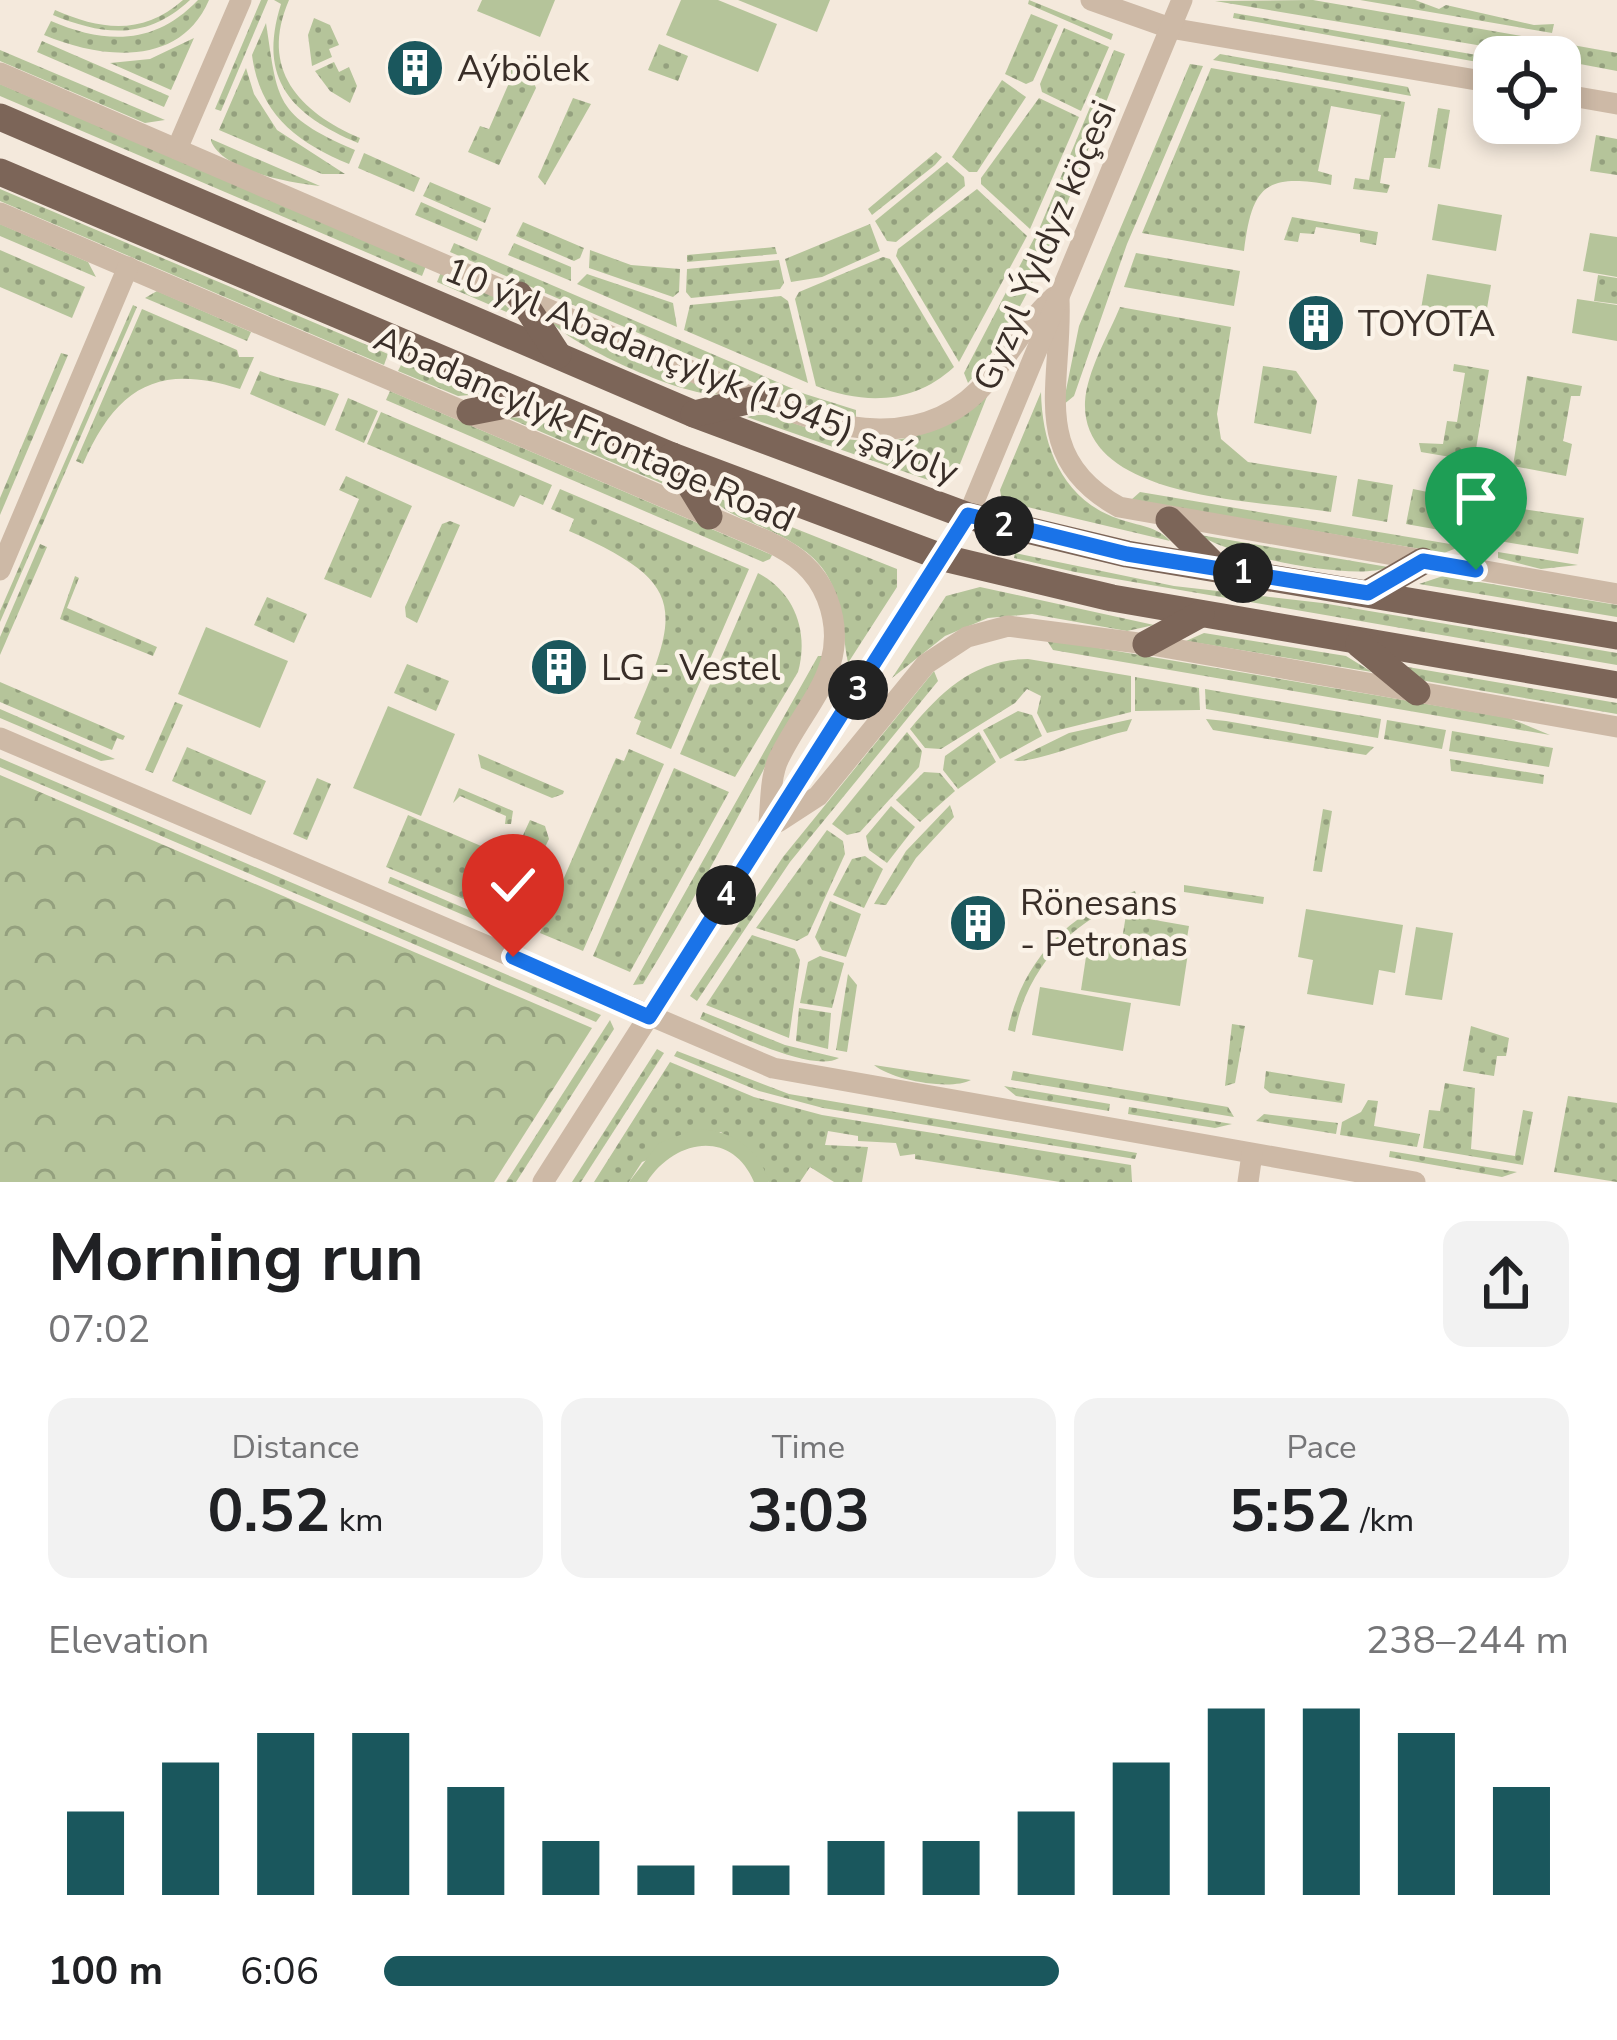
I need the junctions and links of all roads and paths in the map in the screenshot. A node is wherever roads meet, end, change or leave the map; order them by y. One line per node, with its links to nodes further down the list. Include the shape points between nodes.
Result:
1 (241, 0): 10 (street)
2 (1091, 0): 4 (street)
3 (1182, 0): 4 (street, Gyzyl Ýyldyz köçesi)
4 (1170, 28): 6 (street); 14 (street, Gyzyl Ýyldyz köçesi)
5 (0, 73): 10 (street)
6 (1473, 79)
7 (1581, 98): 8 (street)
8 (1617, 104)
9 (0, 117): 16 (main road, 10 ýyl Abadançylyk (1945) şaýoly)
10 (177, 149): 15 (street)
11 (0, 172): 17 (main road)
12 (0, 213): 13 (street, Abadancylyk Frontage Road)
13 (128, 267): 19 (street, Abadancylyk Frontage Road); 28 (street)
14 (1059, 292): 18 (street, via 1024,325 990,378 940,418 862,431); 22 (street, Gyzyl Ýyldyz köçesi); 24 (street, via 1054,410 1068,460 1105,499)
15 (519, 295): 16 (main road); 18 (street)
16 (558, 355): 20 (main road, 10 ýyl Abadançylyk (1945) şaýoly)
17 (536, 399): 19 (main road); 21 (main road)
18 (756, 399): 20 (main road)
19 (470, 412): 23 (street, Abadancylyk Frontage Road)
20 (694, 414): 22 (main road, 10 ýyl Abadançylyk (1945) şaýoly)
21 (672, 456): 23 (main road); 25 (main road)
22 (968, 515): 25 (street, Gyzyl Ýyldyz köçesi); 27 (main road, 10 ýyl Abadançylyk (1945) şaýoly)
23 (709, 516): 39 (street, Abadancylyk Frontage Road, via 801,561 818,579 836,631 829,674 776,763)
24 (1169, 520): 26 (street); 27 (main road)
25 (944, 558): 31 (main road); 39 (street, Gyzyl Ýyldyz köçesi)
26 (1423, 561): 29 (main road); 30 (street)
27 (1217, 568): 29 (main road, 10 ýyl Abadançylyk (1945) şaýoly)
28 (0, 570)
29 (1368, 593): 32 (main road, 10 ýyl Abadançylyk (1945) şaýoly)
30 (1617, 594)
31 (1201, 614): 33 (main road); 34 (main road)
32 (1617, 636)
33 (1356, 641): 35 (main road); 36 (main road)
34 (1146, 644): 36 (street); 39 (street, via 1025,626 967,637 914,676 818,796)
35 (1617, 685)
36 (1418, 692): 37 (street)
37 (1617, 727)
38 (0, 738): 40 (street)
39 (768, 829): 40 (street, Gyzyl Ýyldyz köçesi)
40 (649, 1017): 41 (street, via 748,1060 825,1082); 42 (street, Gyzyl Ýyldyz köçesi)
41 (1252, 1154): 43 (street); 44 (street)
42 (544, 1182)
43 (1248, 1182)
44 (1415, 1182)

